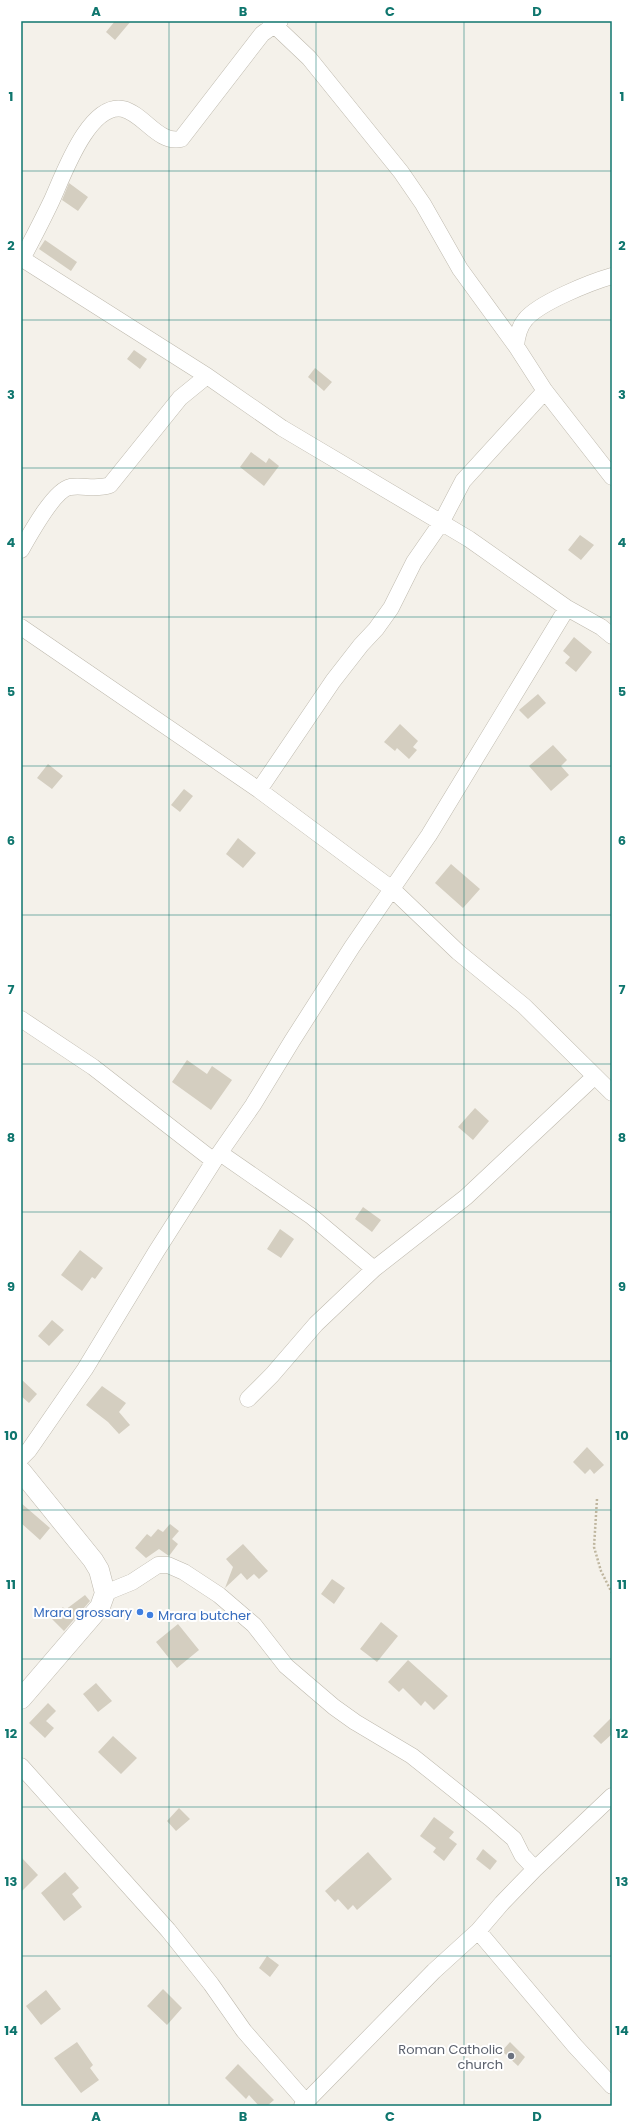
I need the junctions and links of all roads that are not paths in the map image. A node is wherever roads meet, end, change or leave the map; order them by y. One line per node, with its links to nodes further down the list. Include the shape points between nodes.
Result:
1 (275, 22): 2 (street, via 245,55 181,139 168,138 124,109 116,109 98,118 69,158 51,203); 4 (street, via 309,58 401,172 423,204 460,269)
2 (22, 259): 5 (street)
3 (612, 276): 4 (street, via 575,289 531,314 519,330)
4 (516, 346): 6 (street)
5 (207, 376): 8 (street, via 282,428); 9 (street, via 180,398 110,485 94,489 68,487 61,492 42,515)
6 (545, 391): 7 (street); 8 (street, via 467,477 457,490)
7 (612, 477)
8 (441, 523): 10 (street, via 469,539); 13 (street, via 414,562 380,624 333,681)
9 (21, 550)
10 (567, 608): 12 (street); 14 (street, via 428,835)
11 (21, 628): 13 (street)
12 (612, 636)
13 (259, 790): 14 (street)
14 (392, 889): 16 (street, via 458,952 524,1006); 18 (street, via 296,1034 254,1105)
15 (21, 1019): 18 (street)
16 (595, 1076): 17 (street); 19 (street, via 466,1198)
17 (612, 1093)
18 (217, 1157): 19 (street, via 312,1216); 21 (street, via 85,1369)
19 (374, 1269): 20 (street, via 316,1324)
20 (248, 1399)
21 (21, 1458)
22 (21, 1471): 23 (street, via 93,1560)
23 (105, 1593): 24 (street, via 100,1607); 27 (street, via 132,1582 158,1565 168,1565 184,1572 219,1595 254,1625 286,1666 334,1707 412,1756 491,1818 514,1840 522,1855)
24 (21, 1699)
25 (21, 1766): 30 (street, via 168,1930 212,1984 244,2031)
26 (612, 1796): 27 (street)
27 (535, 1869): 28 (street)
28 (478, 1931): 29 (street); 30 (street, via 434,1971)
29 (612, 2086)
30 (304, 2104)

